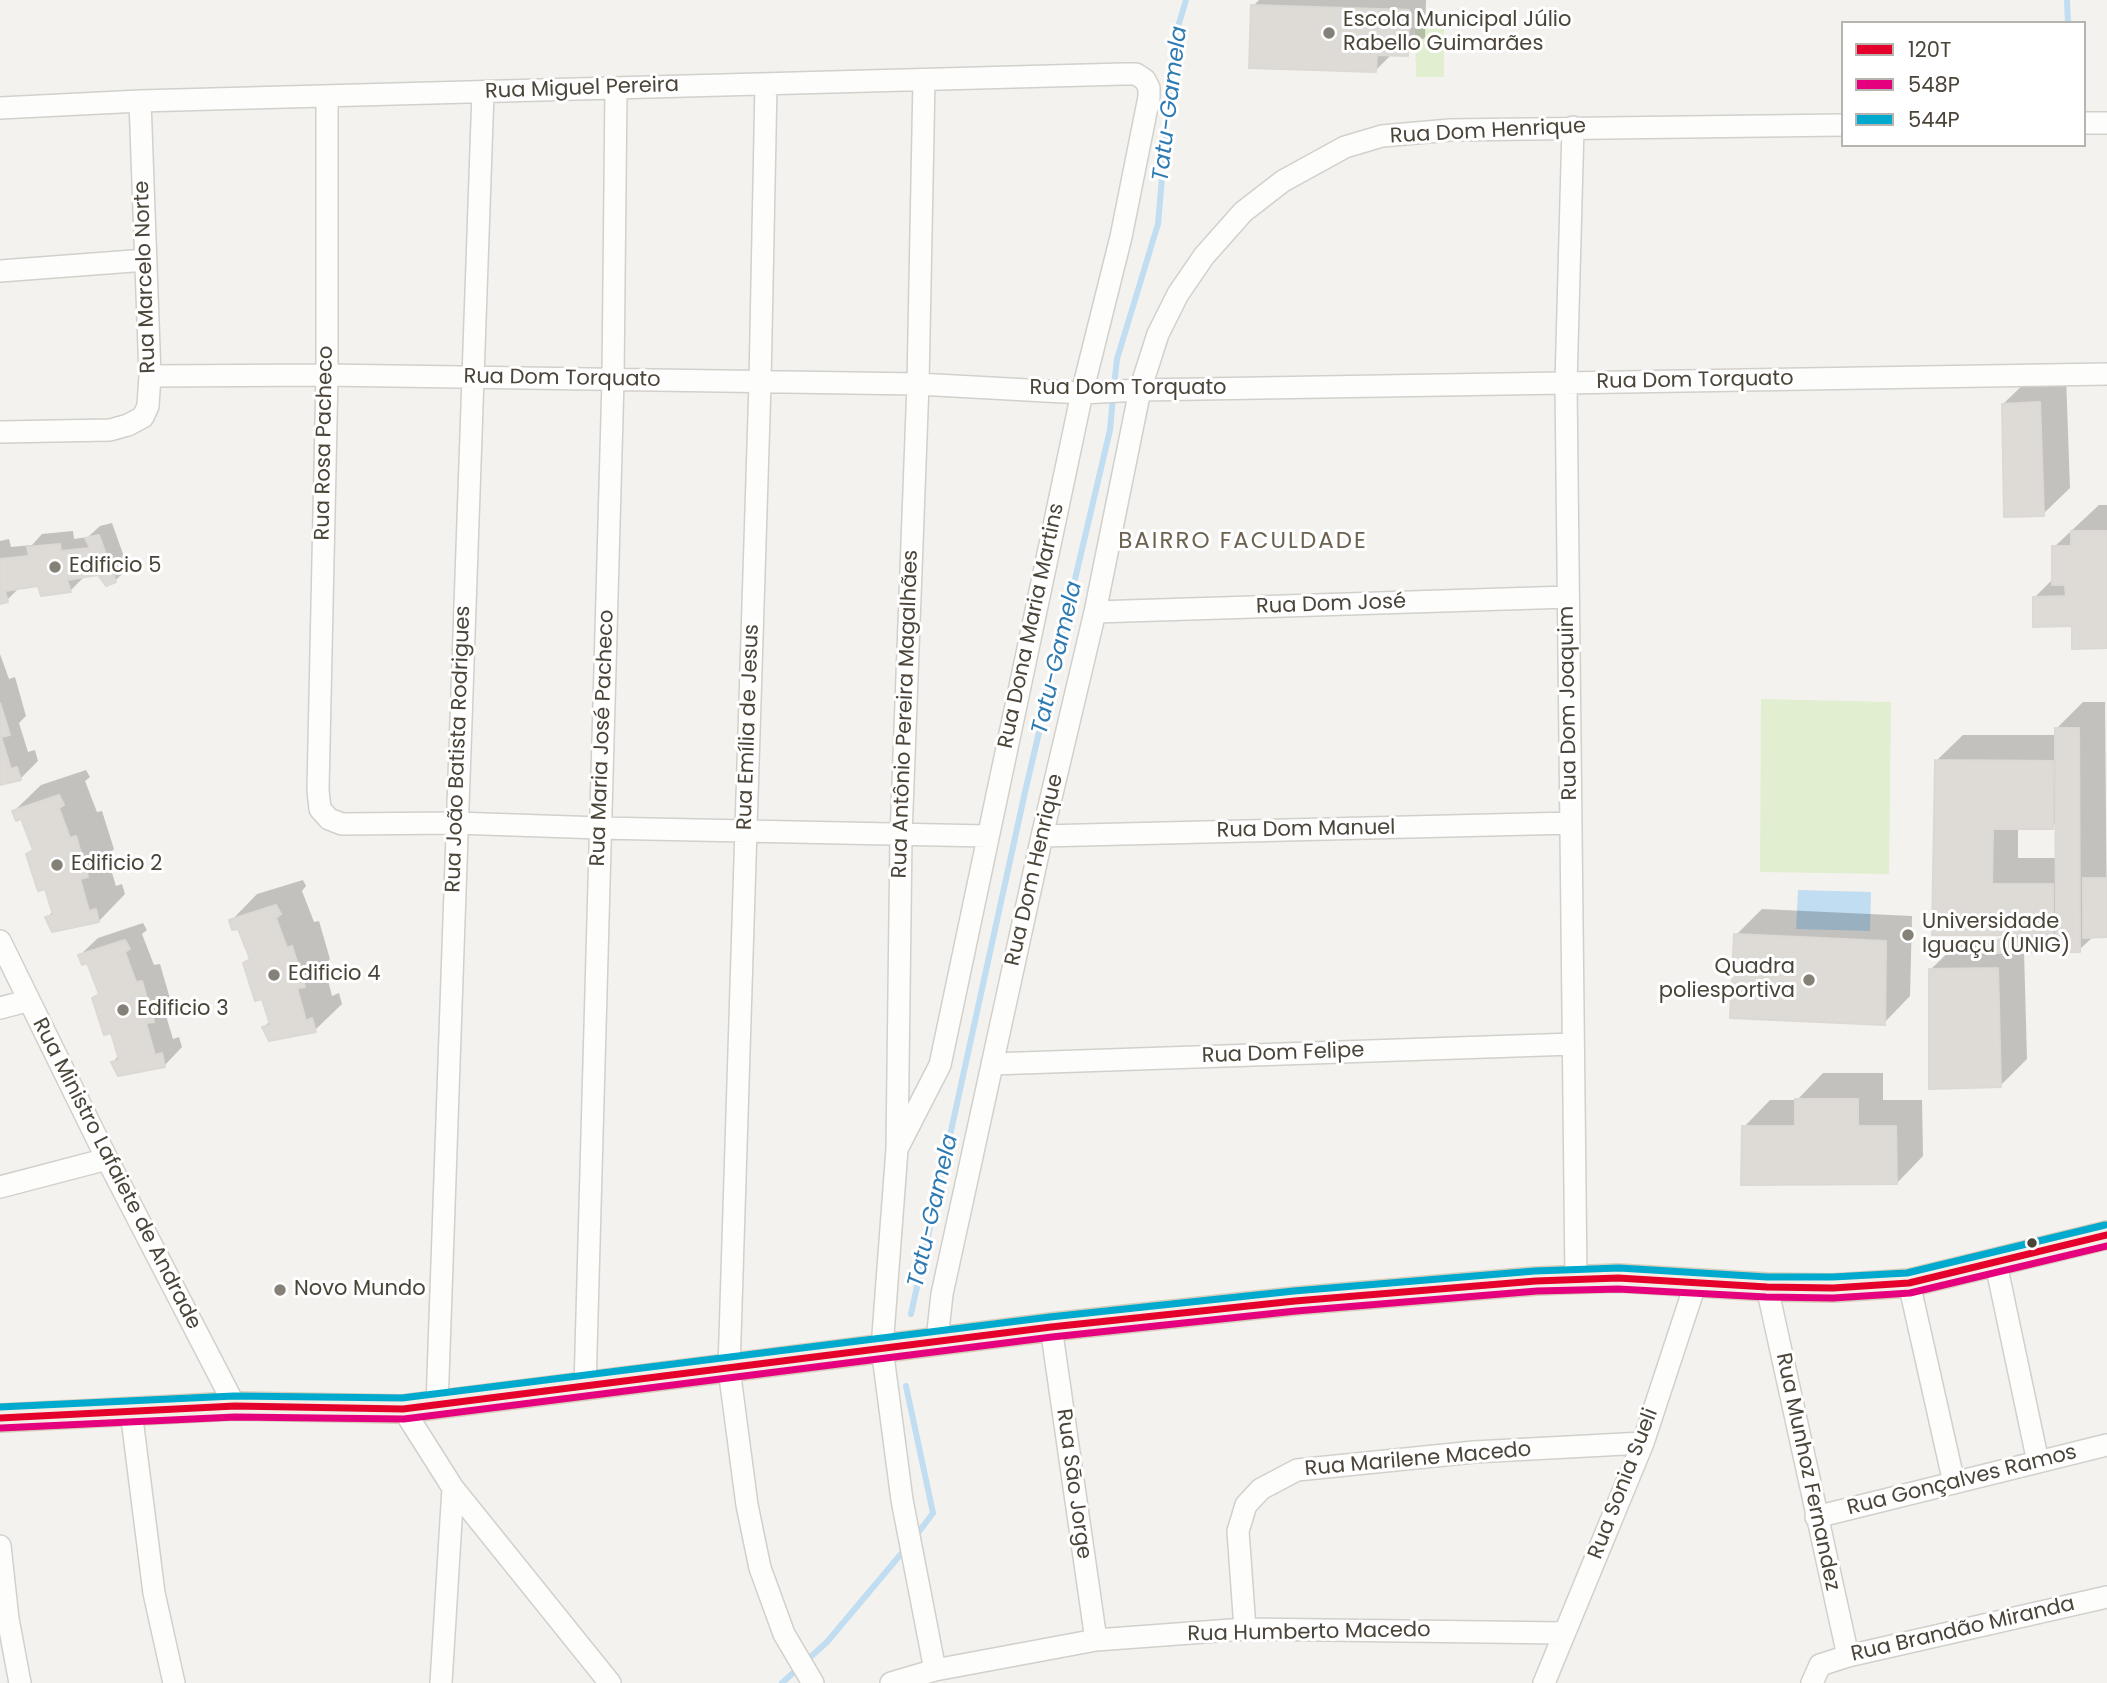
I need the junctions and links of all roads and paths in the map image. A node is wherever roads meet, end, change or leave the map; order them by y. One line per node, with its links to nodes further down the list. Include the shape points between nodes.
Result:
1 (924, 80): 2 (street, Rua Miguel Pereira); 6 (street, Rua Miguel Pereira, via 1136,74 1149,88); 22 (street, Rua Antônio Pereira Magalhães)
2 (766, 84): 3 (street, Rua Miguel Pereira); 20 (street, Rua Emília de Jesus)
3 (616, 88): 4 (street, Rua Miguel Pereira); 19 (street, Rua Maria José Pacheco)
4 (484, 92): 5 (street, Rua Miguel Pereira); 18 (street, Rua João Batista Rodrigues)
5 (327, 96): 7 (street, Rua Miguel Pereira); 16 (street, Rua Rosa Pacheco)
6 (1149, 97): 24 (street, Rua Dona Maria Martins)
7 (140, 101): 8 (street, Rua Miguel Pereira); 13 (street, Rua Marcelo Norte)
8 (0, 108)
9 (2086, 123): 10 (street)
10 (2107, 123)
11 (1841, 125): 12 (street, Rua Dom Henrique)
12 (1573, 127): 21 (street, Rua Dom Joaquim); 23 (street, Rua Dom Henrique, via 1382,136 1345,147 1283,181 1243,212 1203,256 1178,294)
13 (146, 260): 14 (street); 17 (street, Rua Marcelo Norte)
14 (0, 271)
15 (2107, 374): 21 (street, Rua Dom Torquato)
16 (327, 375): 17 (street, Rua Dom Torquato); 18 (street, Rua Dom Torquato); 28 (street, Rua Rosa Pacheco, via 320,809 342,824)
17 (150, 376): 25 (street, Rua Marcelo Norte, via 148,406 143,417 128,425 110,430)
18 (473, 377): 19 (street, Rua Dom Torquato); 28 (street, Rua João Batista Rodrigues)
19 (613, 380): 20 (street, Rua Dom Torquato); 30 (street, Rua Maria José Pacheco)
20 (760, 383): 22 (street, Rua Dom Torquato); 31 (street, Rua Emília de Jesus)
21 (1566, 383): 23 (street, Rua Dom Torquato); 26 (street, Rua Dom Joaquim)
22 (918, 384): 24 (street, Rua Dom Torquato); 32 (street, Rua Antônio Pereira Magalhães)
23 (1134, 390): 24 (street, Rua Dom Torquato); 27 (street, Rua Dom Henrique)
24 (1091, 392): 33 (street, Rua Dona Maria Martins)
25 (0, 432)
26 (1568, 597): 27 (street, Rua Dom José); 29 (street, Rua Dom Joaquim)
27 (1095, 612): 34 (street, Rua Dom Henrique)
28 (456, 823): 30 (street); 55 (street, Rua João Batista Rodrigues)
29 (1571, 823): 34 (street, Rua Dom Manuel); 38 (street, Rua Dom Joaquim)
30 (600, 828): 31 (street); 53 (street, Rua Maria José Pacheco)
31 (746, 831): 32 (street); 52 (street, Rua Emília de Jesus)
32 (901, 836): 33 (street); 40 (street, Rua Antônio Pereira Magalhães)
33 (987, 836): 40 (street, Rua Dona Maria Martins, via 940,1065)
34 (1042, 836): 39 (street, Rua Dom Henrique)
35 (0, 941): 36 (street, Rua Ministro Lafaiete de Andrade)
36 (27, 1001): 37 (street); 41 (street, Rua Ministro Lafaiete de Andrade)
37 (0, 1008)
38 (1573, 1044): 39 (street, Rua Dom Felipe); 45 (street, Rua Dom Joaquim)
39 (992, 1064): 50 (street, Rua Dom Henrique, via 942,1294)
40 (897, 1149): 51 (street, Rua Antônio Pereira Magalhães)
41 (107, 1159): 42 (street); 54 (street, Rua Ministro Lafaiete de Andrade)
42 (0, 1187)
43 (2107, 1235): 44 (main road)
44 (1996, 1264): 47 (main road); 61 (street)
45 (1576, 1279): 46 (main road); 49 (main road, via 1295,1301)
46 (1696, 1282): 48 (main road); 59 (street, Rua Sonia Sueli)
47 (1909, 1283): 48 (main road, via 1833,1289); 62 (street)
48 (1767, 1287): 64 (street, Rua Munhoz Fernandez)
49 (1051, 1327): 50 (main road); 69 (street, Rua Sāo Jorge)
50 (937, 1340): 51 (main road)
51 (882, 1348): 52 (main road); 71 (street, Rua Antônio Pereira Magalhães, via 902,1500)
52 (729, 1369): 53 (main road); 74 (street, Rua Emília de Jesus, via 760,1568 784,1634)
53 (585, 1387): 55 (main road)
54 (235, 1406): 56 (main road); 57 (main road)
55 (437, 1406): 56 (main road)
56 (402, 1409): 63 (street)
57 (131, 1411): 58 (main road); 76 (street, via 153,1582)
58 (0, 1418)
59 (1643, 1443): 67 (street, Rua Marilene Macedo, via 1474,1452 1297,1470 1261,1489 1246,1505 1238,1531); 68 (street, Rua Sonia Sueli)
60 (2107, 1445): 61 (street, Rua Gonçalves Ramos)
61 (2038, 1462): 62 (street, Rua Gonçalves Ramos)
62 (1954, 1482): 64 (street, Rua Gonçalves Ramos)
63 (453, 1488): 77 (street); 78 (street)
64 (1816, 1517): 70 (street, Rua Munhoz Fernandez)
65 (0, 1546): 75 (street)
66 (2107, 1597): 70 (street, Rua Brandão Miranda)
67 (1245, 1629): 68 (street, Rua Humberto Macedo); 69 (street, Rua Humberto Macedo)
68 (1564, 1633): 73 (street, Rua Sonia Sueli)
69 (1096, 1640): 71 (street, Rua Humberto Macedo)
70 (1848, 1656): 72 (street, Rua Brandão Miranda)
71 (935, 1670): 79 (street, Rua Humberto Macedo)
72 (1816, 1674)
73 (1549, 1679)
74 (812, 1682)
75 (20, 1683)
76 (174, 1683)
77 (441, 1683)
78 (610, 1683)
79 (891, 1683)

